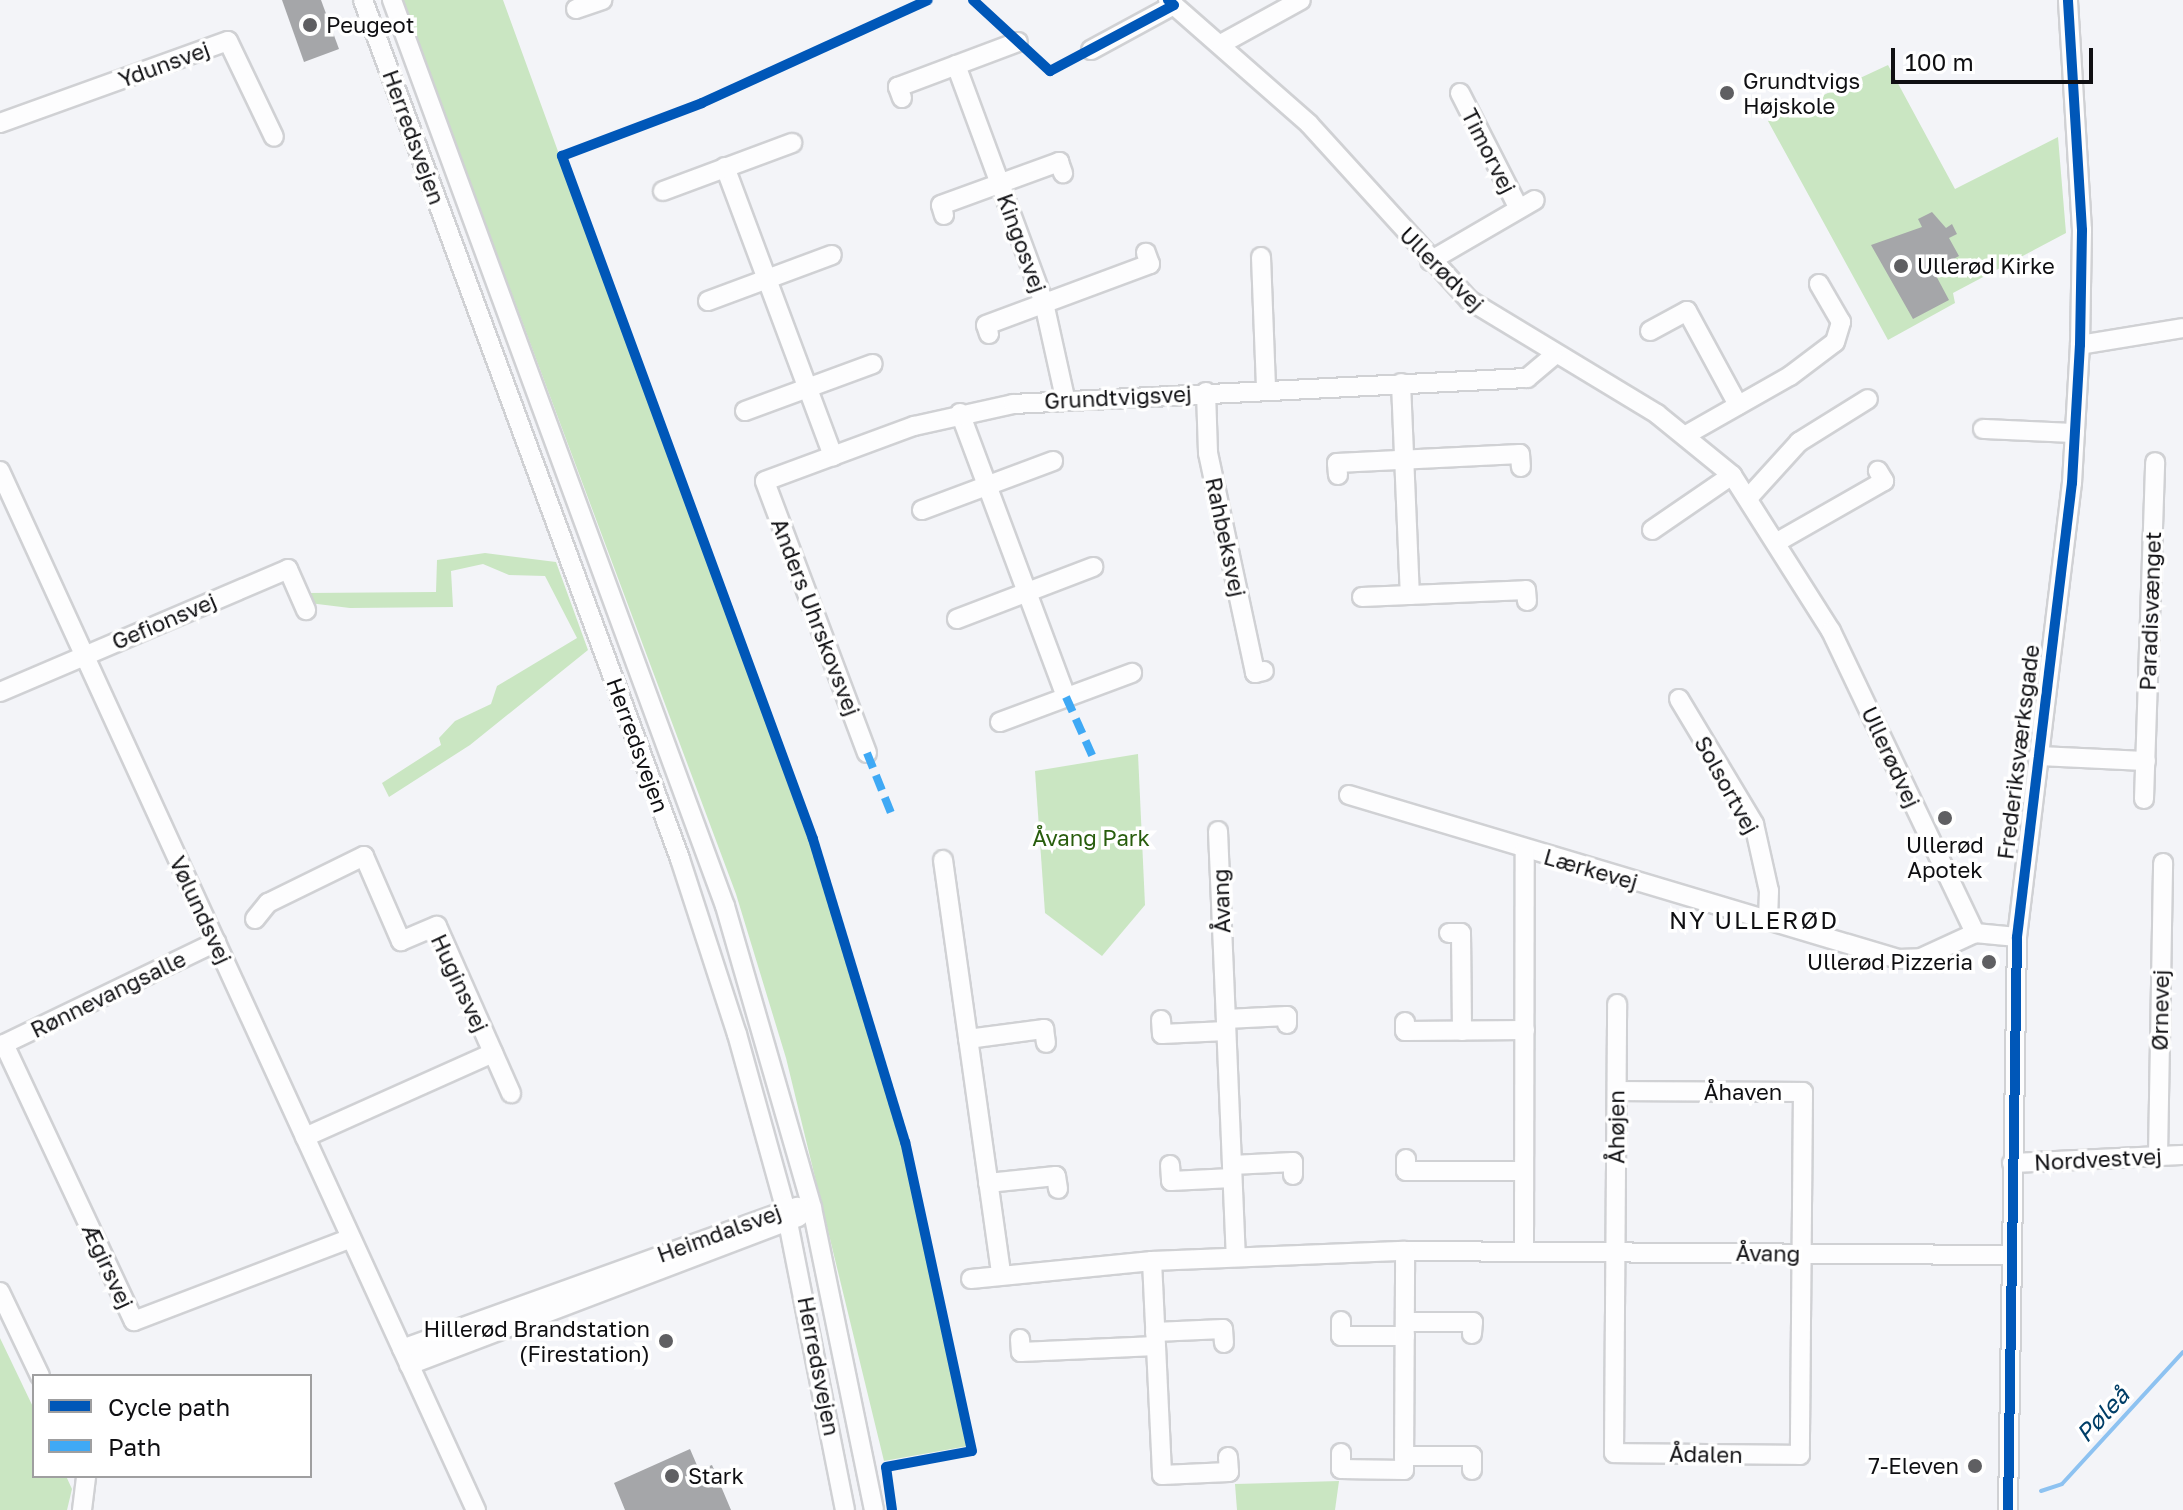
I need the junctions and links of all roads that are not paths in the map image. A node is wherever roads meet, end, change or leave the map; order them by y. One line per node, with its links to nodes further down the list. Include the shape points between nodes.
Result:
1 (363, 0): 117 (street, Herredsvejen, via 680,859)
2 (392, 0): 116 (street, Herredsvejen, via 725,906)
3 (602, 0): 7 (street)
4 (1301, 0): 9 (street)
5 (2068, 0): 33 (street, Frederiksværksgade, via 2082,215)
6 (1171, 3): 9 (street, Ullerødvej); 10 (street)
7 (576, 9)
8 (1018, 42): 11 (street)
9 (1221, 44): 25 (street, Ullerødvej, via 1309,124)
10 (1091, 50)
11 (956, 65): 13 (street, via 898,87); 19 (street, Kingosvej)
12 (1460, 93): 25 (street, Timorvej, via 1527,204)
13 (902, 98)
14 (0, 123): 15 (street, Ydunsvej, via 228,41)
15 (274, 137)
16 (792, 143): 17 (street)
17 (725, 167): 20 (street); 26 (street)
18 (1063, 173): 19 (street, Kingosvej, via 1059,162)
19 (1000, 183): 21 (street, Kingosvej, via 941,205); 29 (street, Kingosvej)
20 (663, 191)
21 (944, 215)
22 (1146, 253): 29 (street, Kingosvej, via 1150,264)
23 (832, 255): 26 (street)
24 (1261, 257): 38 (street)
25 (1430, 261): 34 (street, Ullerødvej, via 1480,309)
26 (767, 279): 28 (street); 37 (street)
27 (1819, 284): 42 (street, via 1841,333 1790,376)
28 (708, 301)
29 (1044, 303): 32 (street, Kingosvej, via 986,325); 40 (street, Kingosvej)
30 (2183, 328): 33 (street)
31 (1650, 331): 42 (street, via 1687,311)
32 (989, 334)
33 (2080, 345): 46 (street, Frederiksværksgade)
34 (1553, 356): 36 (street, Grundtvigsvej, via 1527,378); 47 (street, Ullerødvej)
35 (873, 364): 37 (street)
36 (1401, 383): 38 (street, Grundtvigsvej); 49 (street)
37 (807, 388): 43 (street); 48 (street)
38 (1266, 389): 39 (street, Grundtvigsvej)
39 (1206, 392): 40 (street, Grundtvigsvej); 71 (street, Rahbeksvej, via 1211,468 1255,673)
40 (1065, 398): 44 (street, Grundtvigsvej)
41 (1868, 399): 59 (street, via 1799,442)
42 (1738, 405): 47 (street)
43 (745, 411)
44 (960, 413): 48 (street, Grundtvigsvej); 58 (street)
45 (1983, 429): 46 (street)
46 (2075, 433): 78 (street, Frederiksværksgade)
47 (1686, 435): 56 (street, Ullerødvej)
48 (833, 456): 57 (street, Grundtvigsvej)
49 (1404, 460): 52 (street, via 1520,454); 55 (street, via 1337,463); 65 (street)
50 (1053, 461): 58 (street)
51 (2155, 462): 79 (street, Paradisvænget)
52 (1521, 467)
53 (0, 471): 70 (street, Vølundsvej)
54 (1878, 471): 62 (street, via 1884,481)
55 (1338, 475)
56 (1732, 475): 59 (street, Ullerødvej); 61 (street)
57 (765, 481): 77 (street, Anders Uhrskovsvej)
58 (987, 486): 60 (street); 64 (street)
59 (1750, 496): 62 (street, Ullerødvej)
60 (922, 510)
61 (1652, 530)
62 (1779, 541): 89 (street, Ullerødvej, via 1831,631)
63 (1093, 567): 64 (street)
64 (1027, 592): 69 (street); 74 (street)
65 (1410, 595): 66 (street); 67 (street, via 1526,590)
66 (1362, 597)
67 (1527, 601)
68 (306, 610): 70 (street, Gefionsvej, via 288,569)
69 (957, 619)
70 (85, 656): 73 (street, Gefionsvej); 91 (street, Vølundsvej)
71 (1264, 671)
72 (1132, 673): 74 (street)
73 (0, 692)
74 (1066, 697): 76 (street)
75 (1679, 699): 87 (street, Solsortvej, via 1754,824 1769,891)
76 (1000, 722)
77 (867, 753)
78 (2038, 756): 79 (street); 90 (street, Frederiksværksgade)
79 (2146, 761): 81 (street, Paradisvænget)
80 (1349, 795): 83 (street, Lærkevej)
81 (2144, 799)
82 (1218, 831): 96 (street, Åvang)
83 (1525, 849): 87 (street, Lærkevej); 97 (street)
84 (943, 860): 99 (street)
85 (2163, 863): 107 (street, Ørnevej)
86 (255, 919): 102 (street, Huginsvej, via 268,903 364,856 401,941 437,926)
87 (1768, 921): 89 (street, Lærkevej, via 1898,959 1921,958)
88 (1449, 933): 98 (street, via 1461,933)
89 (1975, 933): 90 (street)
90 (2017, 937): 109 (street, Frederiksværksgade)
91 (216, 942): 101 (street, Rønnevangsalle); 105 (street, Vølundsvej)
92 (1617, 1004): 103 (street, Åhøjen)
93 (1161, 1020): 96 (street, via 1162,1034)
94 (1405, 1022): 98 (street, via 1405,1031)
95 (1287, 1024): 96 (street, via 1287,1016)
96 (1226, 1025): 112 (street, Åvang)
97 (1525, 1030): 98 (street); 111 (street)
98 (1462, 1031)
99 (968, 1039): 100 (street, via 1044,1029); 114 (street)
100 (1046, 1043)
101 (2, 1045): 118 (street, Ægirsvej, via 134,1321)
102 (493, 1053): 104 (street, Huginsvej); 105 (street, Huginsvej)
103 (1617, 1091): 121 (street, Åhøjen); 122 (street, Åhaven, via 1803,1092)
104 (511, 1093)
105 (305, 1137): 118 (street, Vølundsvej)
106 (2183, 1155): 107 (street, Nordvestvej)
107 (2158, 1156): 109 (street, Nordvestvej)
108 (1406, 1159): 111 (street, via 1406,1171)
109 (2012, 1163): 123 (street, Frederiksværksgade)
110 (1170, 1165): 112 (street, via 1171,1181)
111 (1524, 1171): 119 (street)
112 (1232, 1172): 113 (street, via 1293,1162); 124 (street, Åvang)
113 (1293, 1175)
114 (988, 1183): 115 (street, via 1056,1176); 126 (street)
115 (1058, 1189)
116 (812, 1208): 117 (street, Heimdalsvej); 145 (street, Herredsvejen)
117 (787, 1215): 135 (street, Heimdalsvej); 144 (street, Herredsvejen)
118 (351, 1238): 135 (street, Vølundsvej)
119 (1524, 1249): 120 (street, Åvang); 121 (street, Åvang)
120 (1405, 1251): 124 (street, Åvang); 130 (street)
121 (1616, 1251): 122 (street, Åvang); 122 (street, Ådalen, via 1614,1453 1800,1455)
122 (1802, 1253): 123 (street, Åvang)
123 (2012, 1255): 146 (street, Frederiksværksgade)
124 (1236, 1256): 125 (street, Åvang)
125 (1152, 1261): 126 (street, Åvang); 133 (street)
126 (1001, 1275): 127 (street, Åvang)
127 (971, 1279)
128 (0, 1292): 136 (street)
129 (1341, 1321): 130 (street, via 1341,1336)
130 (1405, 1329): 131 (street, via 1473,1322); 138 (street)
131 (1472, 1334)
132 (1020, 1339): 133 (street, via 1021,1352)
133 (1156, 1339): 134 (street, via 1223,1329); 139 (street, via 1162,1475 1229,1472)
134 (1224, 1343)
135 (406, 1357): 142 (street, Vølundsvej)
136 (39, 1374)
137 (1341, 1453): 138 (street, via 1341,1469 1404,1470)
138 (1404, 1456): 140 (street, via 1472,1456)
139 (1228, 1457)
140 (1472, 1470)
141 (86, 1478): 143 (street)
142 (472, 1502)
143 (82, 1510)
144 (845, 1510)
145 (874, 1510)
146 (2008, 1510)

